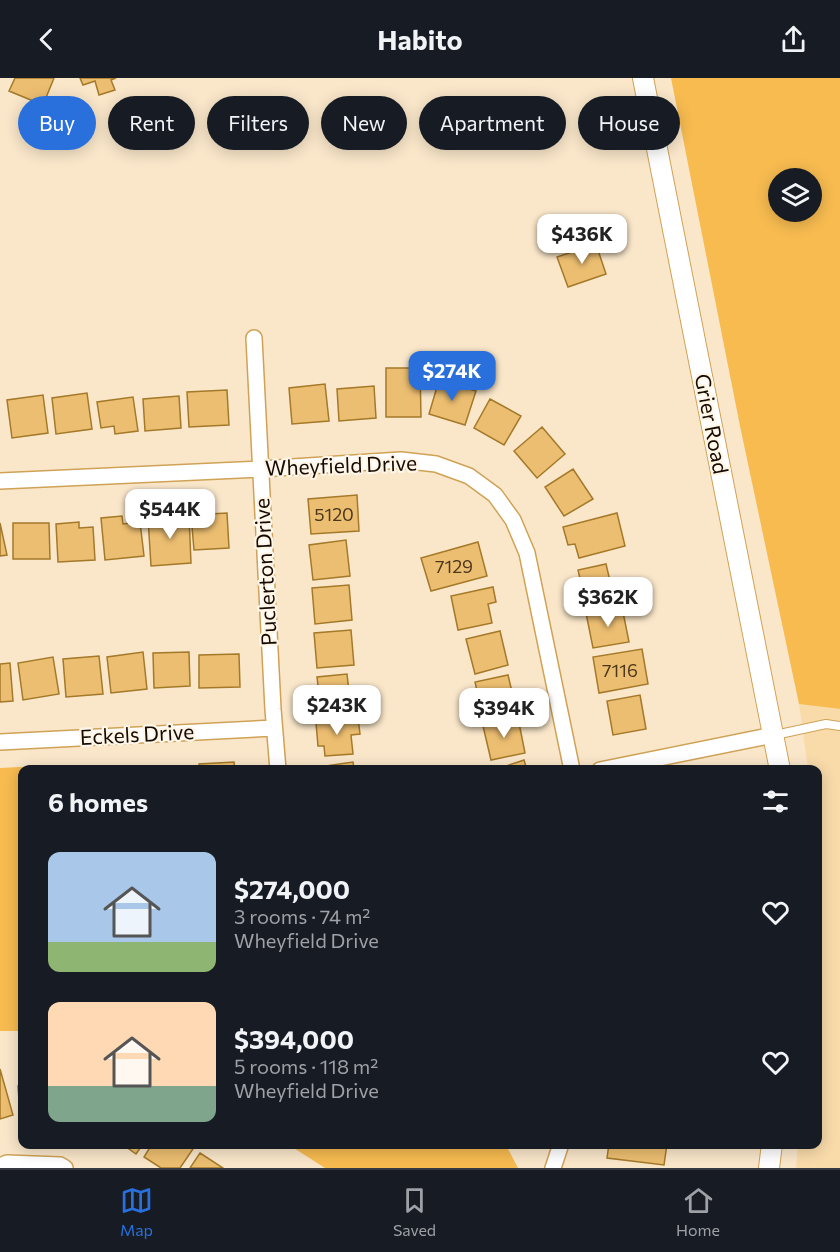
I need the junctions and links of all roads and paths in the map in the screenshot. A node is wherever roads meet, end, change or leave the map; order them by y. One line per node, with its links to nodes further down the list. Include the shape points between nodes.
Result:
1 (643, 78): 7 (street, Grier Road)
2 (254, 338): 3 (street, Puclerton Drive)
3 (261, 469): 4 (street, Wheyfield Drive); 6 (street, Puclerton Drive); 10 (street, Wheyfield Drive, via 401,460 436,464 469,476 495,495 513,520 527,553)
4 (0, 481)
5 (840, 726): 7 (lane, via 826,724)
6 (274, 728): 8 (street, Eckels Drive); 9 (street, Puclerton Drive)
7 (773, 735): 11 (street); 12 (street, Grier Road)
8 (0, 742)
9 (278, 765)
10 (571, 765)
11 (625, 765)
12 (779, 765)
13 (560, 1149): 17 (street)
14 (771, 1149): 18 (street)
15 (0, 1166): 16 (street, via 7,1163)
16 (65, 1168)
17 (554, 1168)
18 (769, 1168)

